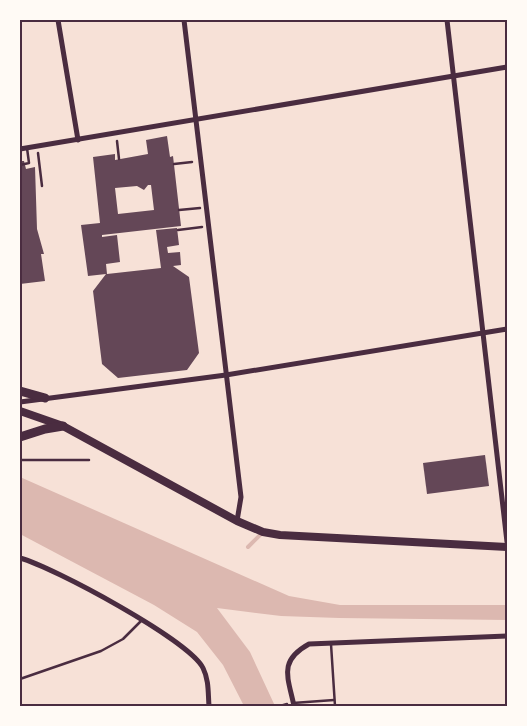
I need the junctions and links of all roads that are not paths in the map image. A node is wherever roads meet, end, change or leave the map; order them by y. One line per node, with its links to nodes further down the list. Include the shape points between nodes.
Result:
1 (58, 20): 7 (street)
2 (184, 20): 6 (street)
3 (447, 20): 5 (street)
4 (507, 67): 5 (street)
5 (454, 76): 6 (street); 12 (street)
6 (196, 120): 7 (street); 13 (street)
7 (78, 140): 8 (street)
8 (27, 148): 9 (street); 10 (lane, via 29,163)
9 (20, 149)
10 (20, 165)
11 (507, 328): 12 (street)
12 (483, 332): 13 (street); 21 (street)
13 (226, 375): 15 (street); 20 (street, via 241,497)
14 (20, 391): 15 (main road)
15 (45, 398): 16 (street)
16 (20, 402)
17 (20, 411): 18 (main road)
18 (63, 426): 19 (main road); 20 (main road)
19 (20, 437)
20 (238, 521): 22 (main road, via 263,532 280,535)
21 (507, 542)
22 (507, 547)
23 (20, 558): 24 (street, via 57,572)
24 (142, 620): 27 (lane, via 123,638 101,651); 30 (street, via 203,667 208,682)
25 (507, 636): 26 (street)
26 (331, 642): 28 (lane); 29 (street, via 309,644 295,652 288,664)
27 (20, 678)
28 (334, 700): 29 (lane); 31 (lane)
29 (293, 704)
30 (209, 706)
31 (335, 706)

